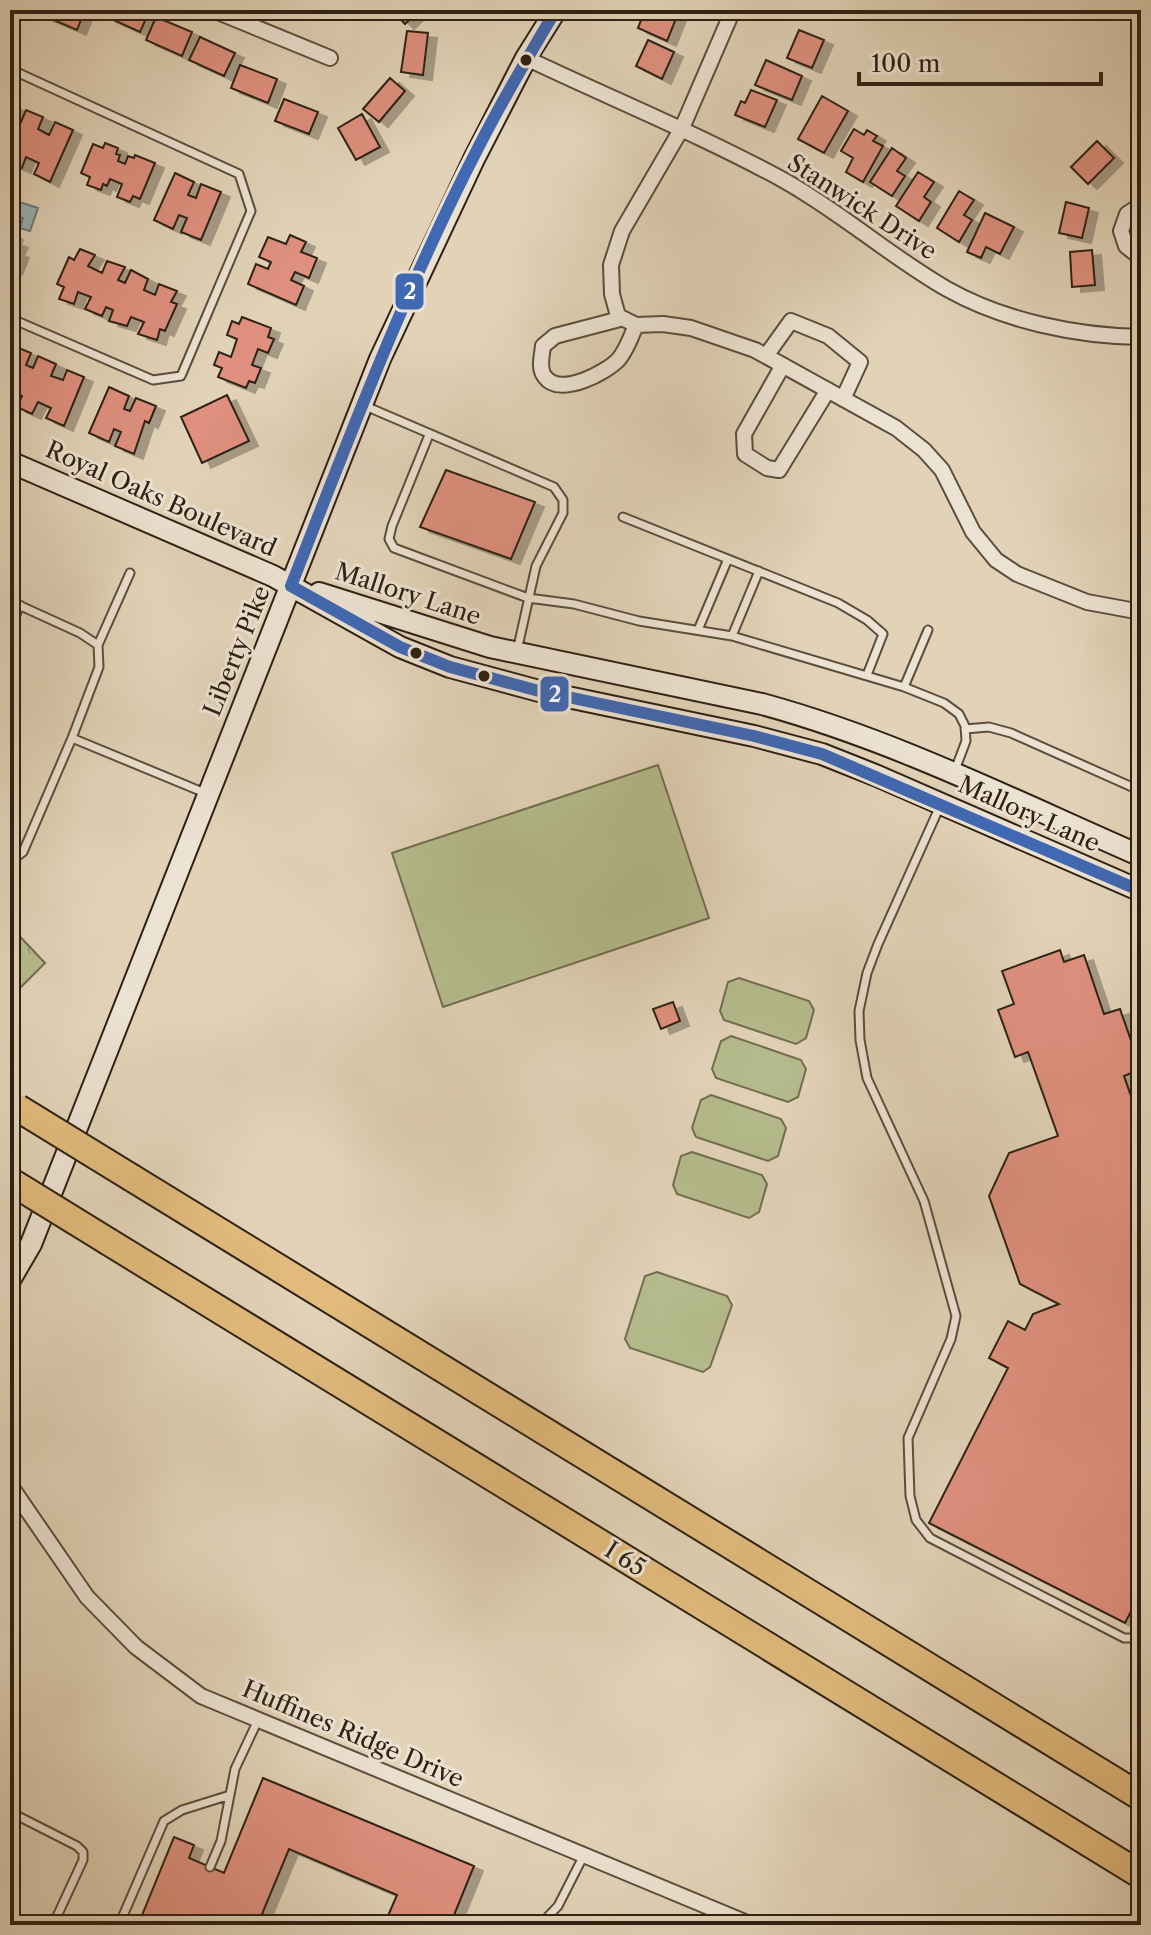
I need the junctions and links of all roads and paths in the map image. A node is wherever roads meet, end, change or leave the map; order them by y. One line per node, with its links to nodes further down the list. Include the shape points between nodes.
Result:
1 (213, 10): 4 (street)
2 (556, 10): 5 (main road, Liberty Pike)
3 (733, 10): 7 (street)
4 (330, 58)
5 (526, 58): 7 (street, Stanwick Drive); 18 (main road, Liberty Pike, via 424,262)
6 (10, 69): 10 (lane, via 239,174 251,211 181,376 153,380)
7 (682, 128): 11 (street, via 622,231 611,265); 13 (street, Stanwick Drive, via 807,194 978,305 1101,337)
8 (1141, 205): 9 (street, via 1127,214 1121,231 1126,246)
9 (1141, 258)
10 (10, 318)
11 (620, 319): 12 (street); 12 (street, via 555,336 543,346 544,377 555,384 573,384 599,373 617,361)
12 (636, 325): 14 (street, via 691,328)
13 (1141, 337)
14 (766, 356): 15 (street); 17 (street, via 791,321 828,336 860,362)
15 (783, 365): 16 (street); 16 (street, via 744,434 745,454 767,468 779,470)
16 (828, 390): 17 (street)
17 (843, 399): 29 (street, via 924,450 942,470 973,532 996,560 1087,602)
18 (362, 405): 19 (lane); 25 (main road, Liberty Pike)
19 (429, 435): 26 (lane, via 554,487 563,500 563,513 536,566); 26 (lane, via 392,526 389,539 394,548)
20 (10, 462): 25 (main road, Royal Oaks Boulevard)
21 (623, 517): 22 (lane)
22 (728, 559): 23 (lane); 31 (lane)
23 (759, 571): 33 (lane); 36 (lane, via 838,603 883,634)
24 (130, 573): 34 (lane)
25 (291, 586): 35 (main road, Mallory Lane); 42 (main road, Liberty Pike); 43 (main road, Mallory Lane, via 400,647 450,667 789,745)
26 (528, 598): 31 (lane); 35 (lane)
27 (10, 601): 28 (lane)
28 (20, 605): 30 (lane); 34 (lane)
29 (1141, 612)
30 (10, 629)
31 (698, 630): 33 (lane)
32 (928, 630): 37 (lane)
33 (732, 636): 36 (lane)
34 (98, 645): 39 (lane, via 99,667)
35 (516, 653): 40 (main road, Mallory Lane, via 800,714)
36 (867, 675): 37 (lane)
37 (904, 687): 38 (lane, via 944,703 959,714)
38 (965, 729): 40 (lane); 41 (lane, via 989,727 1011,733)
39 (72, 738): 42 (lane); 45 (lane, via 23,852)
40 (953, 775): 43 (main road); 44 (main road, Mallory Lane)
41 (1141, 791)
42 (207, 794): 49 (main road, Liberty Pike, via 31,1244)
43 (941, 804): 46 (main road, Mallory Lane); 51 (lane, via 878,944 859,1011 867,1078 924,1201 956,1316 908,1438 910,1496 916,1520 930,1538 1124,1638)
44 (1141, 856)
45 (10, 862)
46 (1141, 891)
47 (14, 1106): 54 (highway, bridge)
48 (10, 1181): 58 (highway, I 65 / I 65, bridge)
49 (10, 1280)
50 (10, 1485): 52 (street, Huffines Ridge Drive, via 87,1597 136,1647 201,1696)
51 (1141, 1635)
52 (259, 1718): 53 (lane, via 235,1769); 56 (street, Huffines Ridge Drive)
53 (230, 1795): 57 (lane); 60 (lane, via 164,1821)
54 (1141, 1797)
55 (10, 1812): 59 (lane, via 83,1852)
56 (584, 1855): 61 (lane, via 558,1906); 62 (street, Huffines Ridge Drive)
57 (210, 1867)
58 (1141, 1875)
59 (53, 1925)
60 (119, 1925)
61 (540, 1925)
62 (752, 1925)

